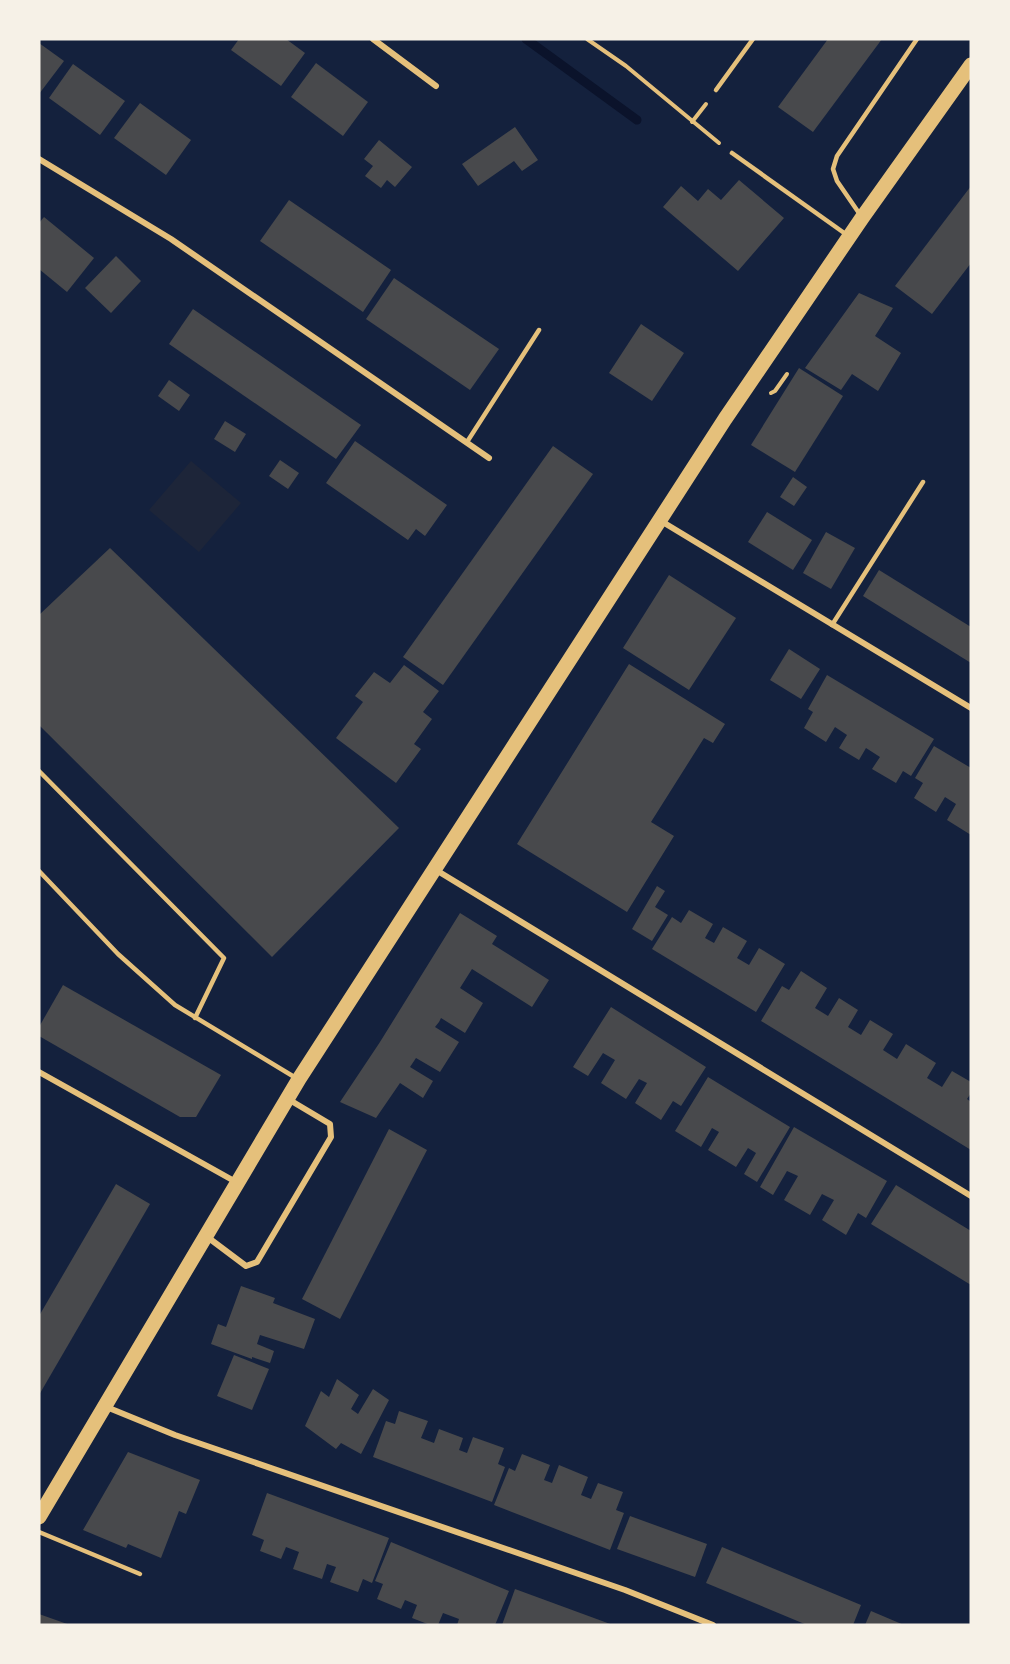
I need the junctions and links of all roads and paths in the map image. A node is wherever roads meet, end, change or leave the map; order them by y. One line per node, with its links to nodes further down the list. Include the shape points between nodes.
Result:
1 (373, 39): 6 (street)
2 (587, 39): 8 (path, via 626,66)
3 (753, 39): 7 (lane)
4 (917, 39): 11 (lane, via 837,156 833,170 837,181)
5 (971, 65): 11 (main road)
6 (436, 86)
7 (716, 90): 8 (path)
8 (692, 122): 9 (path)
9 (732, 153): 12 (lane)
10 (39, 159): 14 (street, via 171,239)
11 (862, 218): 12 (main road)
12 (849, 236): 17 (main road)
13 (539, 330): 14 (lane)
14 (467, 442): 15 (street)
15 (489, 458)
16 (923, 482): 18 (lane)
17 (658, 520): 18 (street); 21 (main road)
18 (832, 626): 19 (street)
19 (971, 708)
20 (39, 771): 23 (lane, via 224,958)
21 (434, 869): 25 (main road); 28 (street)
22 (39, 871): 23 (lane, via 118,954)
23 (195, 1018): 25 (lane)
24 (39, 1072): 27 (street)
25 (299, 1079): 26 (main road)
26 (287, 1099): 27 (main road); 29 (street, via 330,1124 331,1137 256,1262 246,1266)
27 (237, 1183): 29 (main road)
28 (971, 1196)
29 (206, 1236): 30 (main road)
30 (104, 1406): 31 (main road); 34 (street, via 175,1435 625,1590)
31 (39, 1517)
32 (39, 1532): 33 (lane)
33 (140, 1574)
34 (713, 1625)

